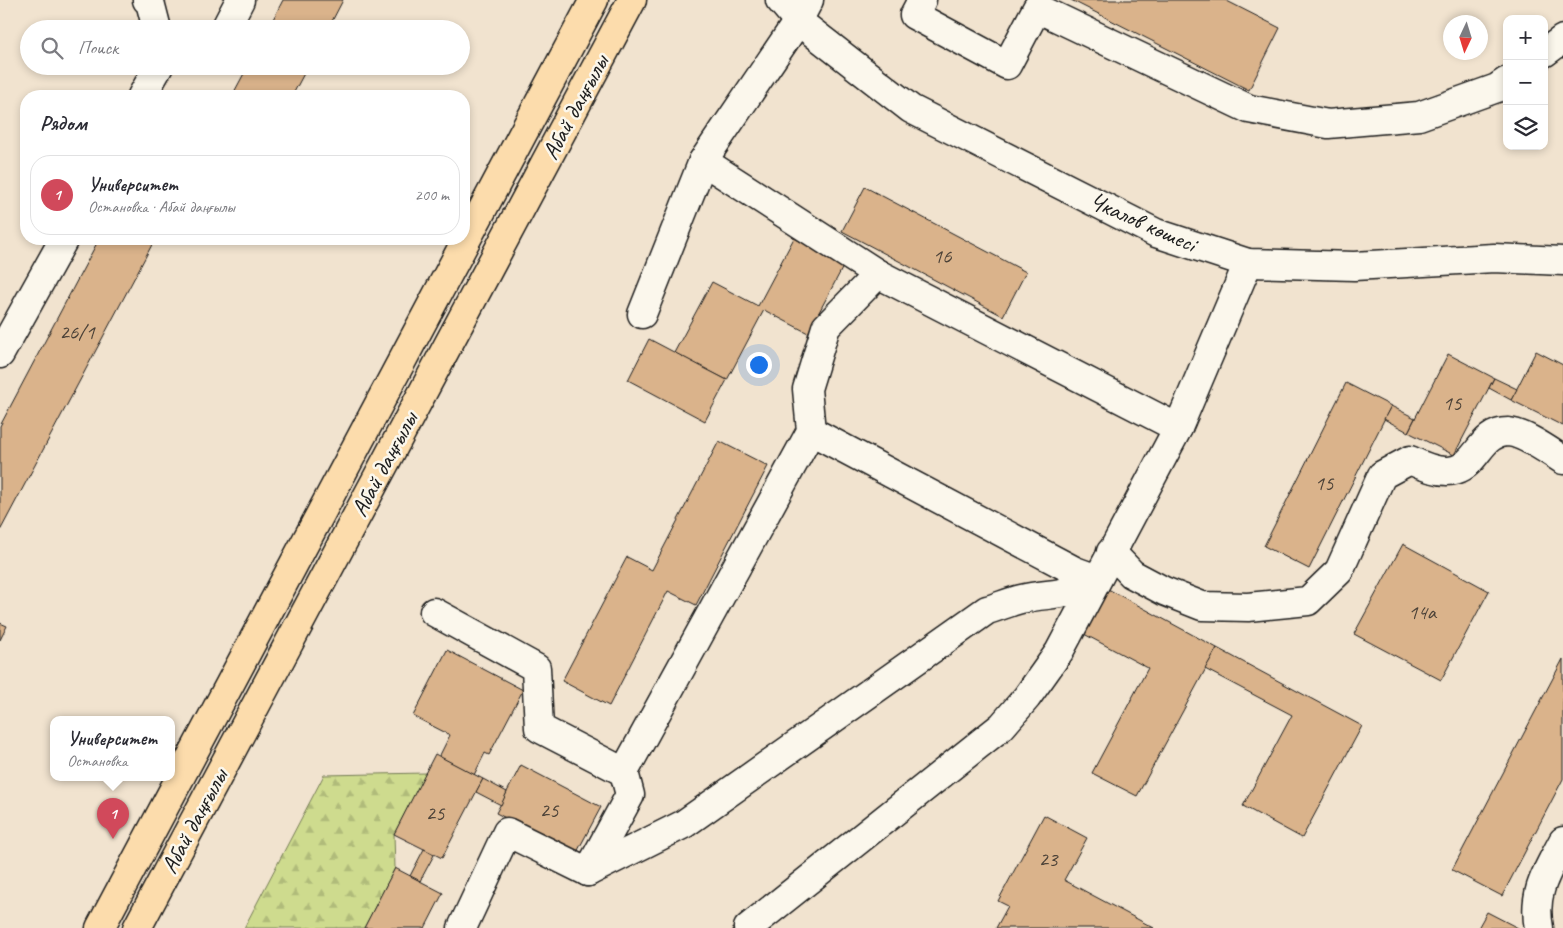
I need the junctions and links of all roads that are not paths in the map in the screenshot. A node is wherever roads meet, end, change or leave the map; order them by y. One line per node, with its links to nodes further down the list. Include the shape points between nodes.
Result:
1 (147, 0): 8 (street)
2 (240, 0): 9 (street)
3 (594, 0): 16 (main road, Абай даңғылы)
4 (632, 0): 34 (main road, Абай даңғылы)
5 (780, 0): 7 (street, Чкалов көшесі)
6 (922, 0): 13 (street, via 914,15 1007,65 1037,8 1249,109 1328,124 1419,116)
7 (804, 11): 15 (street); 20 (street, Чкалов көшесі, via 911,109 1156,234)
8 (155, 20)
9 (230, 20)
10 (1563, 39): 11 (street)
11 (1548, 50)
12 (154, 75): 14 (street)
13 (1503, 84)
14 (145, 90)
15 (703, 161): 21 (street); 22 (street)
16 (470, 233)
17 (61, 245): 23 (street)
18 (464, 245): 33 (main road, Абай даңғылы)
19 (1563, 262): 20 (street, Чкалов көшесі, via 1494,258 1354,266)
20 (1248, 263): 24 (street)
21 (878, 274): 24 (street); 25 (street, via 826,327 807,389)
22 (642, 314)
23 (0, 354)
24 (1178, 428): 27 (street)
25 (811, 431): 28 (street, via 1075,571); 30 (street)
26 (1563, 460): 27 (street, via 1535,442 1508,432 1491,436 1469,464 1451,472 1428,469 1410,460 1382,475 1339,571 1308,601 1248,607 1202,606 1132,574)
27 (1112, 552): 28 (street)
28 (1097, 579): 32 (street, via 1078,590 1022,599 987,610 684,824); 36 (street, via 1059,652 1002,726)
29 (434, 612): 30 (street, via 536,668 539,728)
30 (624, 772): 32 (street, via 630,795)
31 (1563, 841): 37 (street, via 1538,889 1536,912)
32 (588, 872): 35 (street, via 507,832)
33 (100, 928)
34 (137, 928)
35 (462, 928)
36 (748, 928)
37 (1539, 928)

